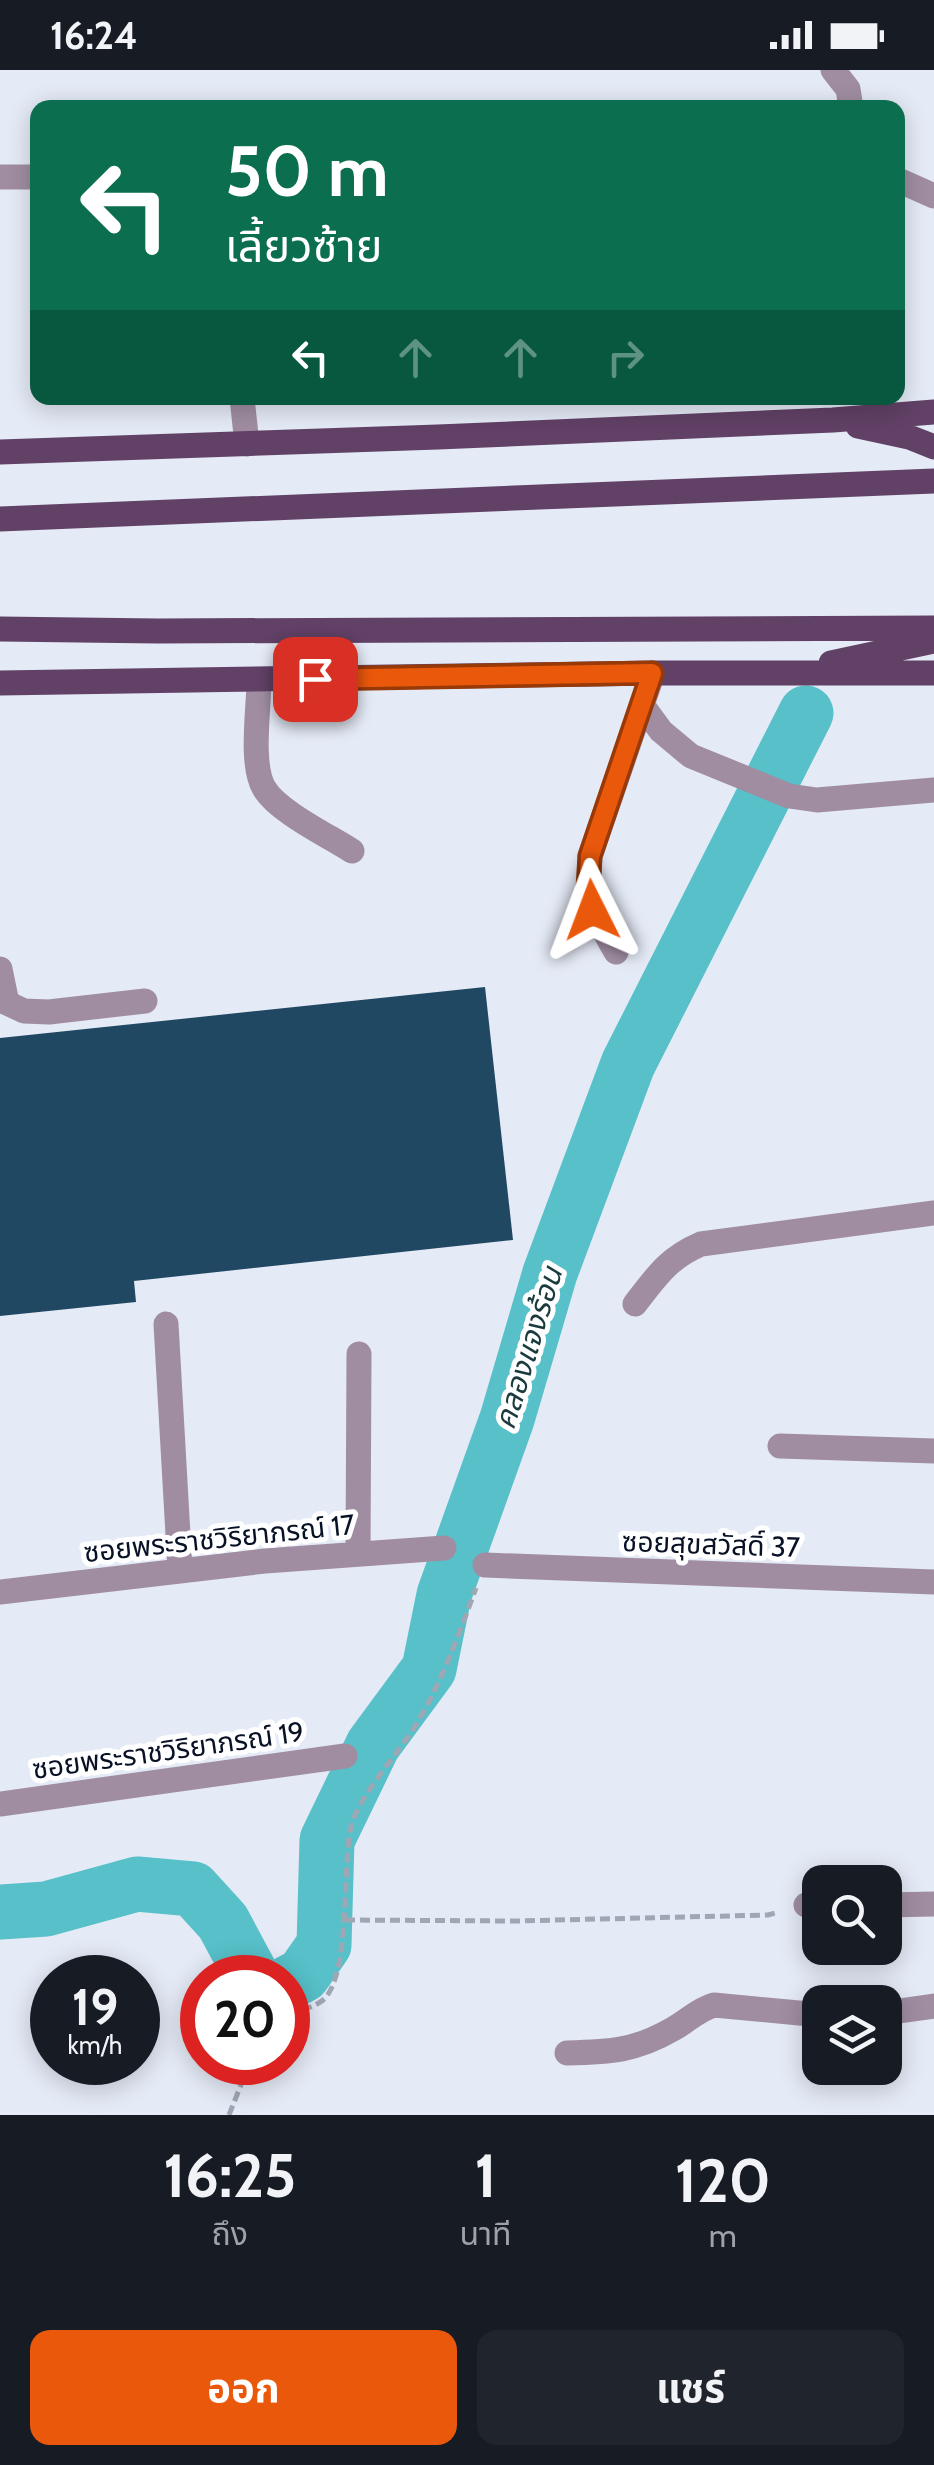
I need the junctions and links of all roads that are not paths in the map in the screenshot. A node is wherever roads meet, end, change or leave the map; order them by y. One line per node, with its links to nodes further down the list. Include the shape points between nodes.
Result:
1 (833, 70): 2 (street)
2 (850, 100)
3 (0, 177): 4 (street)
4 (30, 177)
5 (905, 183): 6 (street)
6 (934, 196)
7 (243, 405): 10 (street)
8 (934, 412): 9 (main road)
9 (834, 420): 10 (main road); 11 (main road)
10 (247, 444): 12 (main road)
11 (934, 447)
12 (0, 452)
13 (934, 482): 14 (main road)
14 (0, 519)
15 (934, 628): 16 (main road)
16 (0, 629)
17 (934, 641): 20 (main road)
18 (934, 672): 20 (main road)
19 (652, 673): 20 (main road); 21 (main road); 23 (street)
20 (782, 673)
21 (260, 680): 22 (main road); 25 (street, via 263,786 277,804)
22 (0, 683)
23 (642, 705): 24 (street, via 692,756 789,796 817,800); 26 (street, via 590,856 592,910)
24 (934, 790)
25 (352, 851)
26 (616, 952)
27 (0, 968): 28 (street, via 7,1004 24,1011)
28 (145, 1000)
29 (934, 1213): 30 (street, via 701,1244 680,1252)
30 (635, 1304)
31 (166, 1324): 38 (street)
32 (359, 1354): 36 (street)
33 (780, 1446): 34 (street)
34 (934, 1452)
35 (444, 1548): 36 (street, ซอยพระราชวิริยาภรณ์ 17)
36 (358, 1552): 38 (street, ซอยพระราชวิริยาภรณ์ 17)
37 (485, 1566): 39 (street, ซอยสุขสวัสดิ์ 37)
38 (180, 1570): 40 (street, ซอยพระราชวิริยาภรณ์ 17)
39 (934, 1582)
40 (0, 1592)
41 (346, 1756): 42 (street, ซอยพระราชวิริยาภรณ์ 19)
42 (0, 1804)
43 (902, 1904): 44 (street)
44 (934, 1904)
45 (934, 2006): 46 (street)
46 (902, 2011)
47 (802, 2013): 48 (street, via 714,2005 642,2044)
48 (567, 2053)

